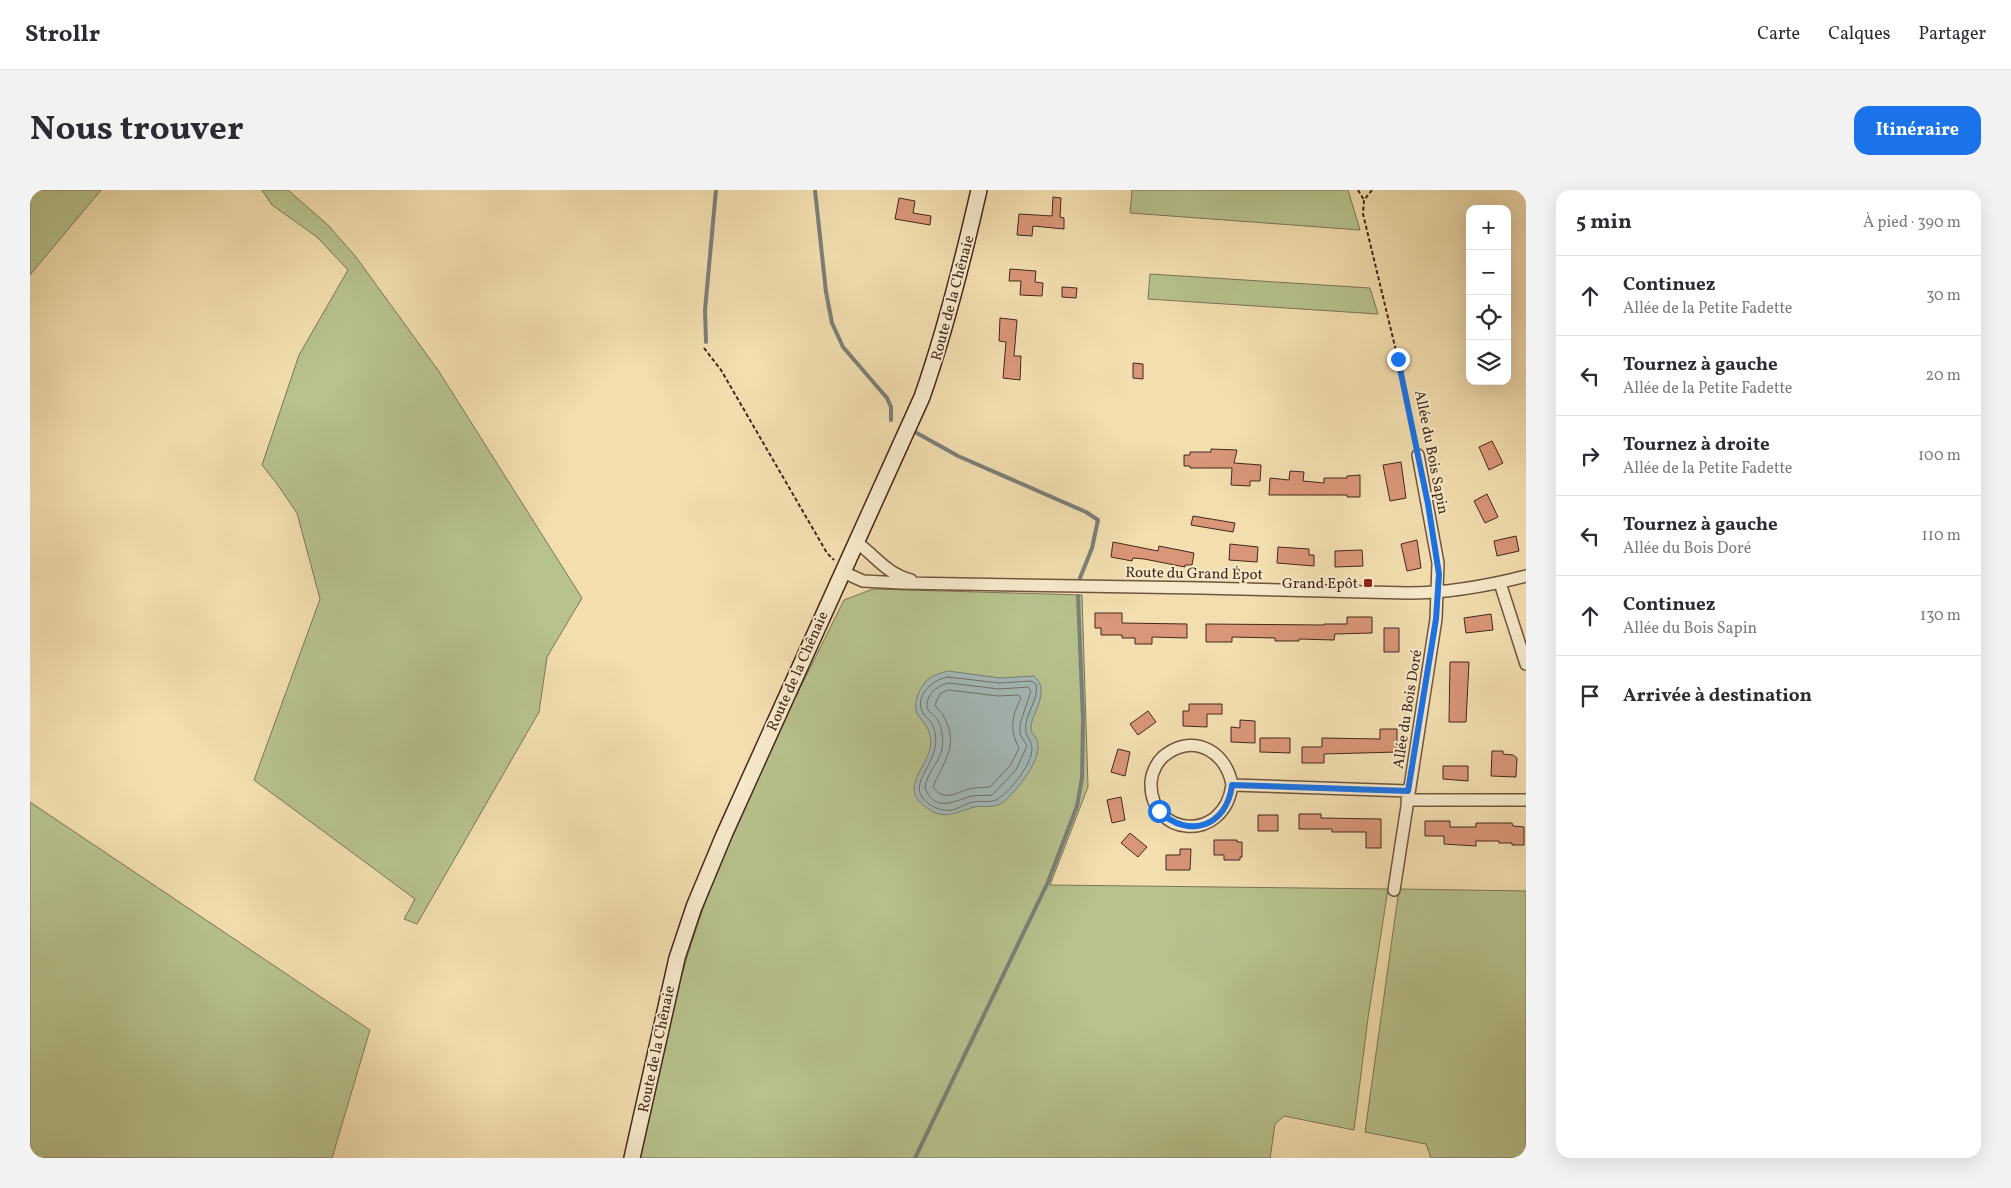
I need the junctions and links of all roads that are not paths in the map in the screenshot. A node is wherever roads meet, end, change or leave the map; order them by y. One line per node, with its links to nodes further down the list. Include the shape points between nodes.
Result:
1 (980, 190): 3 (main road, Route de la Chênaie, via 958,283 933,366)
2 (1418, 454): 8 (street, Allée du Bois Sapin, via 1438,563)
3 (856, 542): 4 (main road, Route de la Chênaie); 6 (street, Route du Grand Épot, via 887,569 900,577)
4 (844, 569): 6 (street, Route du Grand Épot, via 863,581); 14 (main road, Route de la Chênaie, via 724,834 692,914 671,980)
5 (1526, 576): 7 (street, Route du Grand Épot)
6 (920, 582): 8 (street, Route du Grand Épot)
7 (1500, 582): 8 (street, Route du Grand Épot); 9 (street)
8 (1438, 593): 11 (street, Allée du Bois Doré)
9 (1526, 664)
10 (1232, 785): 10 (street, via 1226,765 1213,752 1201,747 1174,749 1158,762 1151,777 1151,792 1159,811 1179,825 1197,826 1220,815 1230,797); 11 (street)
11 (1408, 795): 12 (street); 13 (street, Allée du Bois Doré)
12 (1526, 800)
13 (1394, 890)
14 (632, 1158)

